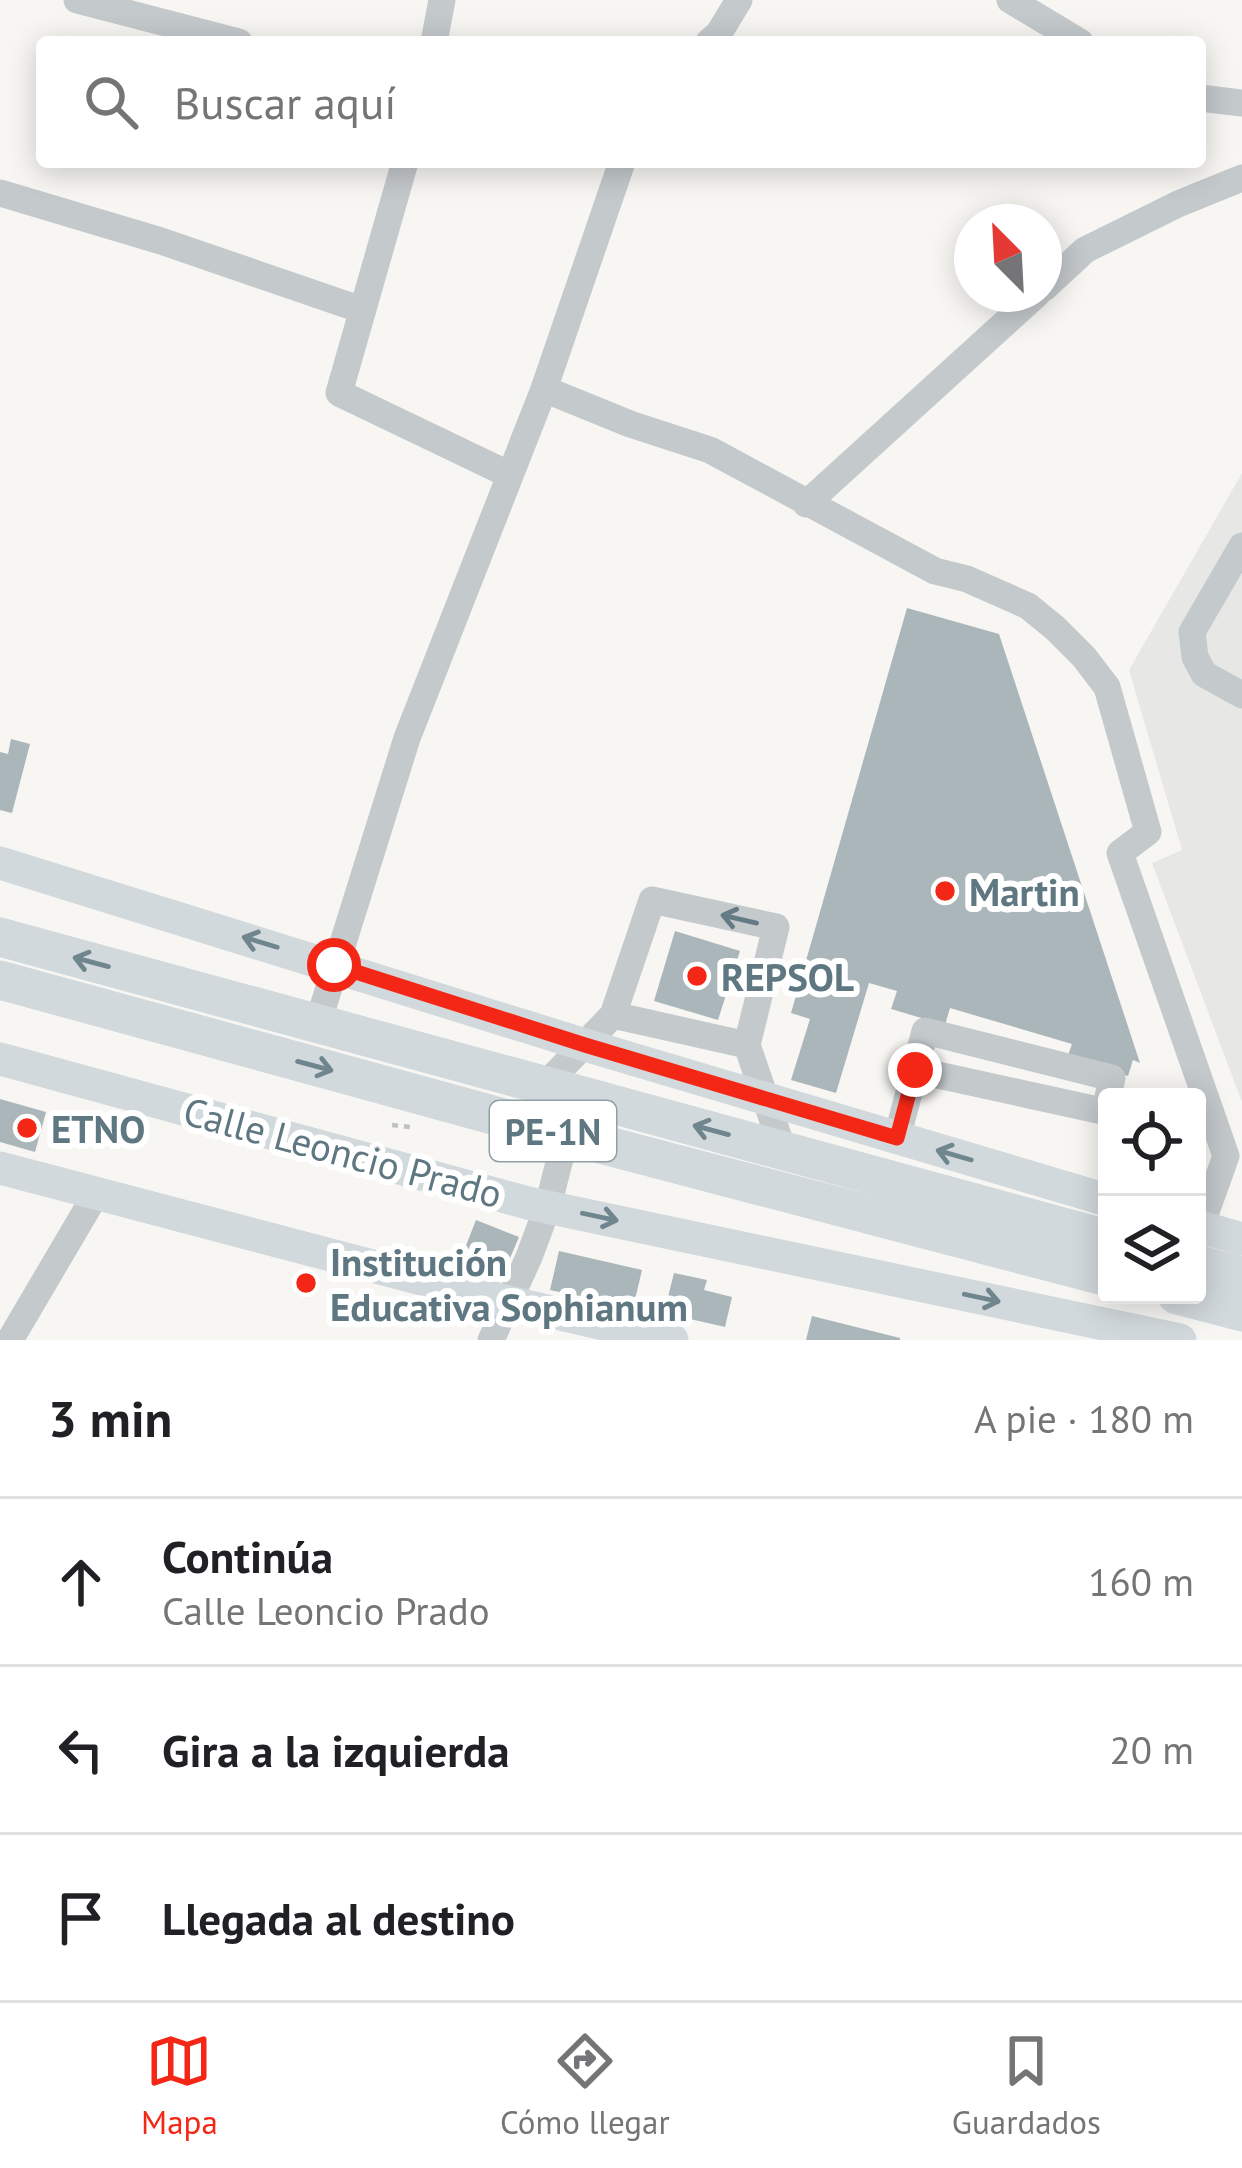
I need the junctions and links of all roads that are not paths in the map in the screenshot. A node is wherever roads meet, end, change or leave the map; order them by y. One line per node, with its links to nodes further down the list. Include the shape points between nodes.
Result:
1 (76, 0): 5 (street)
2 (442, 0): 7 (street)
3 (739, 0): 8 (street)
4 (1010, 0): 9 (street)
5 (178, 13): 6 (street)
6 (226, 36)
7 (435, 36)
8 (716, 36)
9 (1070, 36)
10 (1206, 99): 11 (street)
11 (1242, 104)
12 (403, 168): 17 (street)
13 (620, 168): 19 (street)
14 (1242, 178): 16 (street, via 1085,250)
15 (0, 193): 17 (street)
16 (1062, 271)
17 (362, 310): 20 (street, via 339,393)
18 (1018, 312): 21 (street)
19 (544, 389): 20 (street); 21 (street, via 710,450)
20 (510, 475): 26 (street, via 407,738)
21 (806, 504): 45 (street, via 935,572 1028,607 1107,686 1148,832 1120,853 1226,1156)
22 (1242, 546): 23 (street, via 1192,632 1204,674)
23 (1242, 694)
24 (0, 863): 26 (main road, one-way to 24)
25 (0, 937): 29 (highway, PE-1N, one-way to 25)
26 (334, 965): 29 (street); 30 (main road)
27 (0, 980): 38 (highway, PE-1N, one-way to 38)
28 (613, 1015): 30 (street); 31 (street); 31 (street, one-way to 28, via 776,928 652,900)
29 (318, 1023): 34 (highway, PE-1N)
30 (585, 1045): 34 (street); 36 (main road)
31 (747, 1045): 36 (street)
32 (0, 1059): 44 (main road, Calle Leoncio Prado)
33 (915, 1070): 35 (street, via 926,1031 1112,1078); 37 (street); 39 (street)
34 (545, 1085): 40 (highway, PE-1N, one-way to 34)
35 (1110, 1088)
36 (767, 1100): 39 (main road); 40 (street)
37 (1098, 1103)
38 (566, 1135): 44 (street); 50 (highway, PE-1N)
39 (897, 1138): 43 (main road, one-way to 39)
40 (784, 1150): 46 (highway, PE-1N)
41 (0, 1168): 42 (main road)
42 (96, 1194): 52 (main road); 55 (street)
43 (1098, 1197)
44 (548, 1206): 52 (street); 58 (main road, Calle Leoncio Prado, one-way to 58)
45 (1206, 1215)
46 (1098, 1237)
47 (1206, 1238): 48 (main road)
48 (1242, 1239)
49 (1206, 1245): 51 (highway)
50 (1098, 1274)
51 (1242, 1276)
52 (509, 1302): 56 (street); 57 (main road)
53 (1206, 1303): 54 (highway)
54 (1242, 1312)
55 (10, 1340)
56 (491, 1340)
57 (672, 1340)
58 (1180, 1340)

